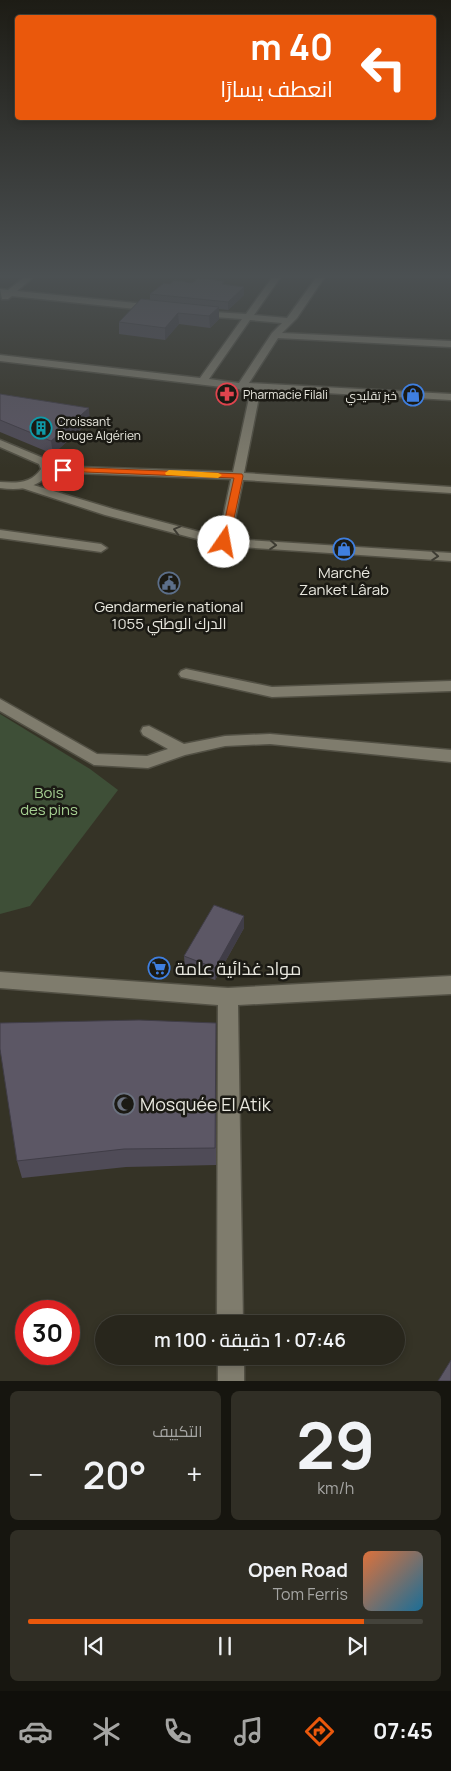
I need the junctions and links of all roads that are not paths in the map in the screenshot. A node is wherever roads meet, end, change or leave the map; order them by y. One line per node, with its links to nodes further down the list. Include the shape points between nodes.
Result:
1 (231, 339): 6 (street)
2 (273, 339): 7 (street)
3 (351, 339): 4 (street)
4 (451, 344)
5 (0, 358): 6 (street)
6 (202, 382): 7 (street)
7 (242, 386): 8 (street); 11 (street, via 254,397)
8 (451, 397)
9 (0, 442): 10 (street, via 44,462)
10 (47, 469): 11 (street); 13 (street, via 38,480)
11 (239, 476): 14 (street); 16 (street)
12 (0, 485): 13 (street)
13 (26, 486): 16 (street, one-way to 13)
14 (451, 490)
15 (0, 534): 17 (street)
16 (224, 542): 18 (street, one-way to 18)
17 (101, 548)
18 (451, 557)
19 (186, 674): 20 (street, via 272,692)
20 (451, 686)
21 (0, 704): 23 (street, via 94,759 148,762)
22 (149, 731): 23 (street)
23 (182, 750): 24 (street, via 224,742 270,739)
24 (451, 756)
25 (0, 980): 27 (street)
26 (451, 985): 27 (street)
27 (228, 997): 28 (street)
28 (230, 1315)
29 (230, 1365): 30 (street)
30 (231, 1381)

